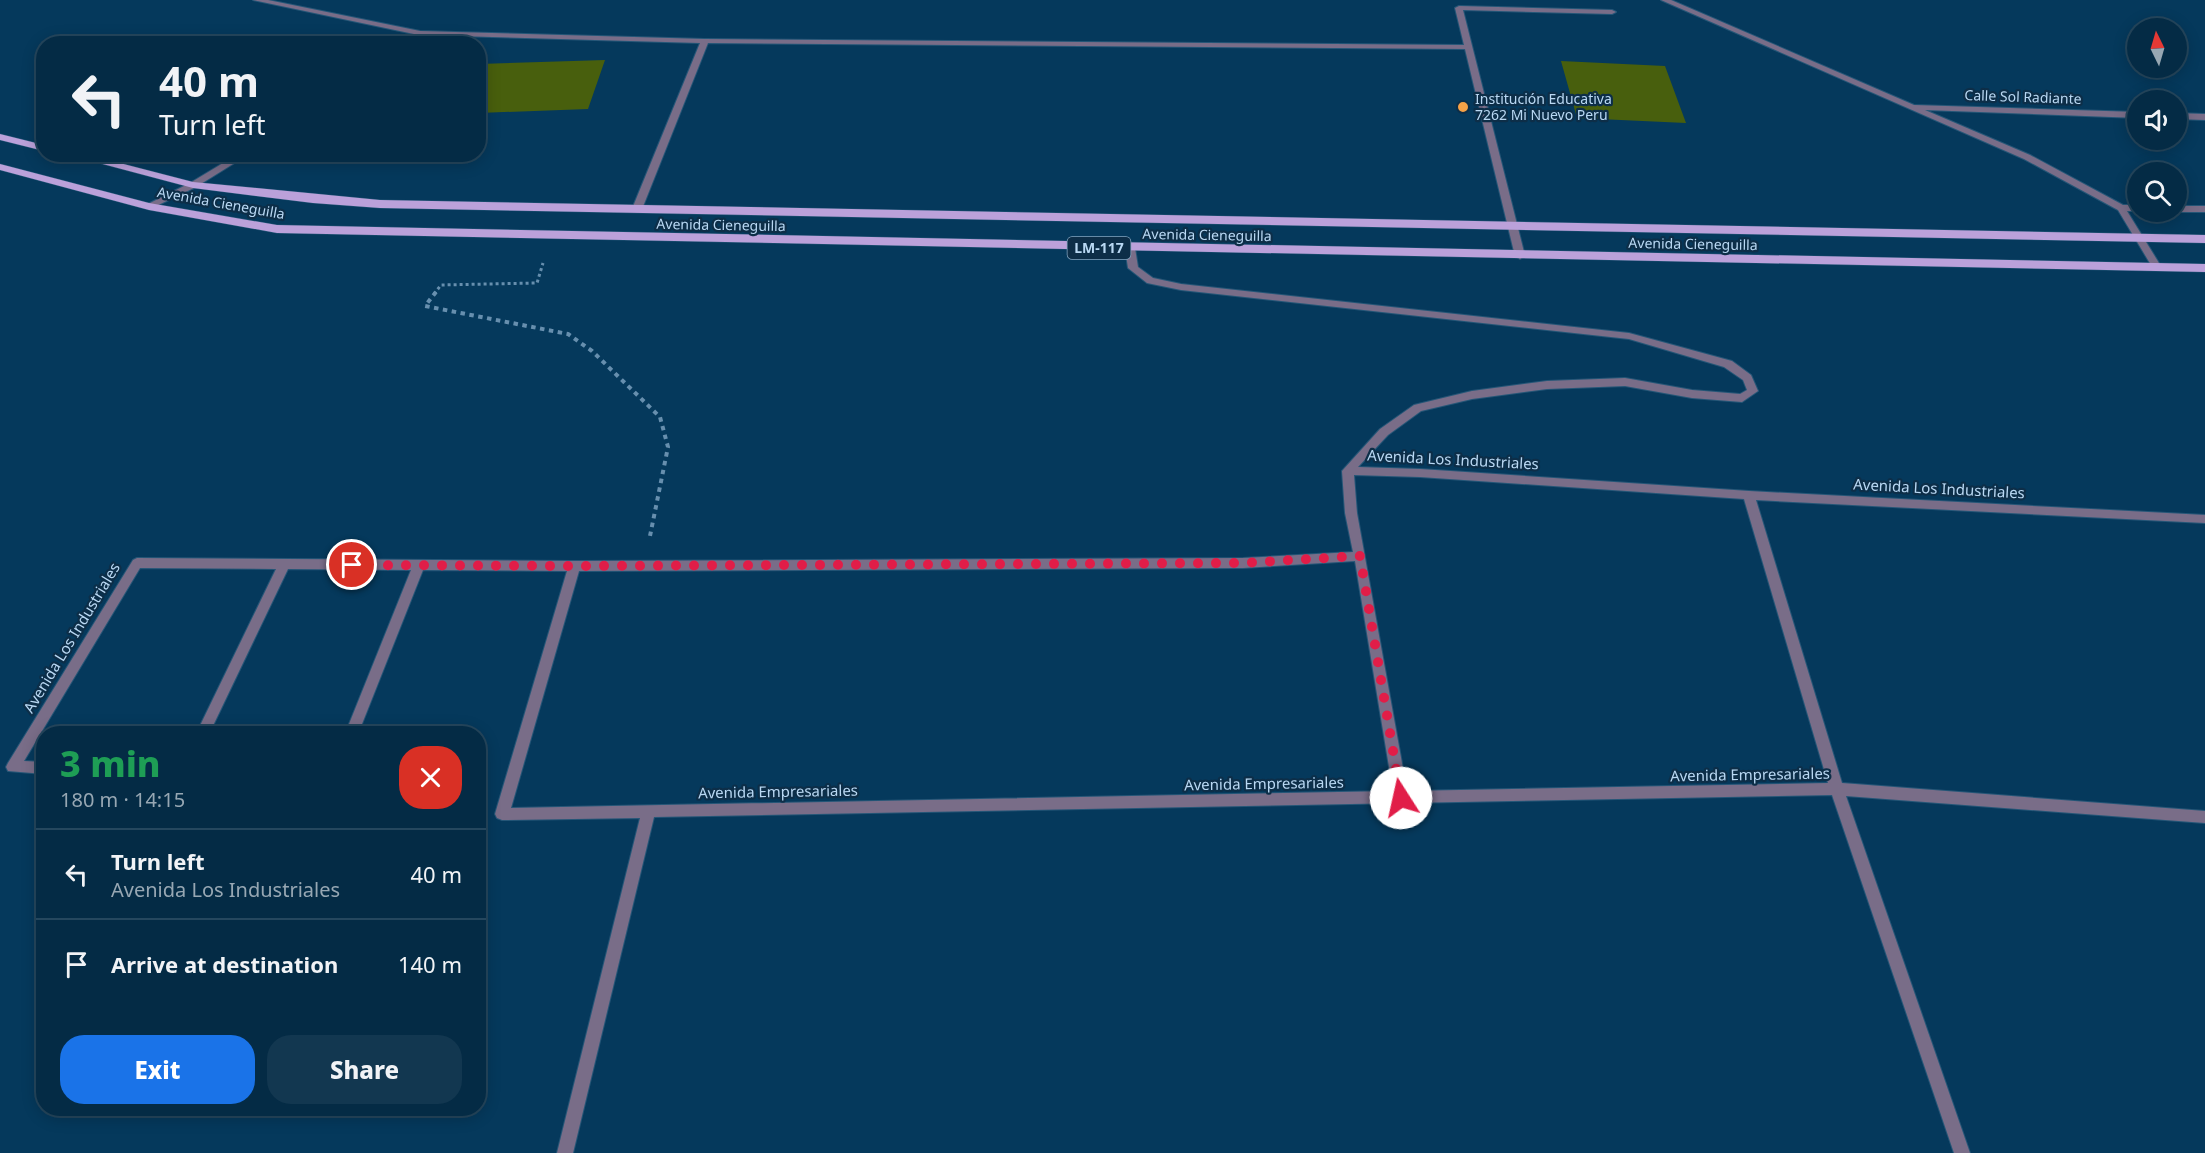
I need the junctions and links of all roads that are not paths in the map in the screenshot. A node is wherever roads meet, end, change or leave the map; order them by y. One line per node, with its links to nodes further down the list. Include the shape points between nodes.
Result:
1 (257, 0): 4 (street)
2 (1665, 0): 8 (street)
3 (1612, 12): 7 (street, via 1459,8)
4 (420, 33): 5 (street); 6 (street)
5 (416, 36)
6 (705, 41): 7 (street); 21 (street)
7 (1468, 47): 24 (street)
8 (1907, 106): 9 (street, Calle Sol Radiante); 19 (street, via 2027,157)
9 (2127, 115)
10 (2187, 116): 11 (street)
11 (2203, 116)
12 (0, 136): 13 (main road)
13 (36, 146)
14 (102, 162): 17 (main road, Avenida Cieneguilla / LM-117)
15 (232, 162): 17 (street)
16 (0, 167): 18 (main road, Avenida Cieneguilla / LM-117)
17 (193, 185): 18 (street); 21 (main road, Avenida Cieneguilla / LM-117, via 380,204)
18 (149, 206): 27 (main road, Avenida Cieneguilla / LM-117, via 277,229)
19 (2121, 208): 20 (street); 25 (street)
20 (2127, 208)
21 (637, 209): 24 (main road, Avenida Cieneguilla / LM-117)
22 (2187, 209): 23 (street)
23 (2205, 209)
24 (1512, 225): 25 (main road, Avenida Cieneguilla / LM-117); 28 (street)
25 (2137, 238): 26 (main road, Avenida Cieneguilla / LM-117); 29 (street)
26 (2205, 239)
27 (1130, 249): 28 (main road, Avenida Cieneguilla / LM-117); 31 (street, via 1133,268 1150,281 1629,336 1728,364 1747,378 1753,391 1743,398 1625,382 1547,385 1473,395 1418,408 1384,432)
28 (1520, 256): 29 (main road, Avenida Cieneguilla / LM-117)
29 (2157, 268): 30 (main road, Avenida Cieneguilla / LM-117)
30 (2205, 268)
31 (1347, 471): 32 (street, Avenida Los Industriales, via 1420,472); 34 (street, Avenida Los Industriales)
32 (1749, 495): 33 (street, Avenida Los Industriales); 43 (street)
33 (2205, 519)
34 (1360, 556): 37 (street, Avenida Los Industriales, via 1243,563); 44 (street)
35 (285, 564): 36 (street, Avenida Los Industriales); 38 (street, Avenida Los Industriales, via 137,563); 39 (street)
36 (419, 566): 37 (street, Avenida Los Industriales); 40 (street)
37 (574, 566): 45 (street, Avenida Empresariales, via 502,814)
38 (37, 726)
39 (206, 726)
40 (354, 726)
41 (36, 728): 42 (street, Avenida Los Industriales, via 12,767)
42 (36, 768)
43 (1837, 789): 44 (street, Avenida Empresariales); 46 (street, Avenida Empresariales); 48 (street)
44 (1401, 798): 45 (street, Avenida Empresariales)
45 (649, 811): 47 (street)
46 (2205, 818)
47 (565, 1153)
48 (1962, 1153)

